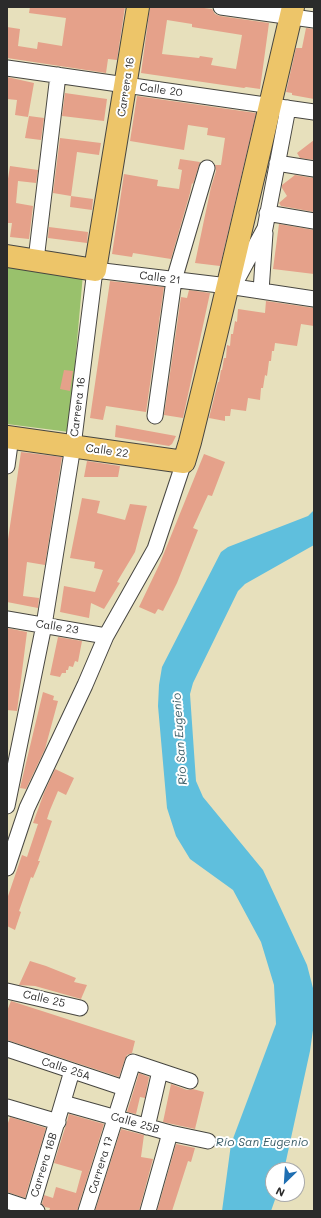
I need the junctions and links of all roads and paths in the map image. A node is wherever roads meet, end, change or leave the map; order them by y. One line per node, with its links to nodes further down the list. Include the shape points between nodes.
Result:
1 (138, 7): 7 (main road, Carrera 16)
2 (221, 7): 3 (street)
3 (292, 12): 4 (street); 8 (main road)
4 (314, 20)
5 (7, 68): 6 (street, Calle 20)
6 (58, 75): 7 (street, Calle 20); 16 (street)
7 (126, 85): 8 (street, Calle 20); 17 (main road, Carrera 16)
8 (279, 107): 9 (street, Calle 20); 10 (street); 19 (main road)
9 (314, 112)
10 (277, 162): 12 (street); 13 (street)
11 (207, 168): 18 (street)
12 (314, 169)
13 (266, 221): 14 (street); 19 (street); 20 (street)
14 (314, 221)
15 (7, 256): 16 (main road, Calle 21)
16 (36, 260): 17 (main road, Calle 21)
17 (95, 270): 18 (street, Calle 21); 24 (street, Carrera 16)
18 (174, 280): 19 (street, Calle 21); 22 (street)
19 (231, 287): 20 (street, Calle 21); 25 (main road)
20 (261, 291): 21 (street, Calle 21)
21 (314, 299)
22 (155, 416)
23 (9, 437): 24 (main road, Calle 22); 26 (street)
24 (73, 446): 25 (main road, Calle 22); 28 (street, Carrera 16)
25 (184, 462): 29 (street, via 155,549)
26 (7, 466)
27 (7, 620): 28 (street, Calle 23)
28 (44, 625): 29 (street, Calle 23); 30 (street, Carrera 16)
29 (106, 636): 31 (street)
30 (7, 806): 31 (street)
31 (27, 808): 32 (street)
32 (7, 868)
33 (7, 991): 34 (street, Calle 25)
34 (80, 1008)
35 (7, 1049): 36 (street, Calle 25A)
36 (72, 1071): 39 (street, Calle 25A); 40 (street)
37 (160, 1071): 38 (street); 39 (street, Carrera 17, via 133,1062); 44 (street)
38 (190, 1081)
39 (124, 1088): 42 (street, Carrera 17)
40 (63, 1103): 42 (street, Calle 25B); 43 (street)
41 (7, 1107): 43 (street)
42 (115, 1118): 44 (street, Calle 25B); 49 (street, Carrera 17)
43 (58, 1122): 48 (street, Carrera 16B)
44 (147, 1126): 45 (street, Calle 25B)
45 (170, 1133): 46 (street, Calle 25B); 50 (street)
46 (208, 1141)
47 (7, 1202): 48 (street)
48 (34, 1210)
49 (86, 1211)
50 (148, 1211)

